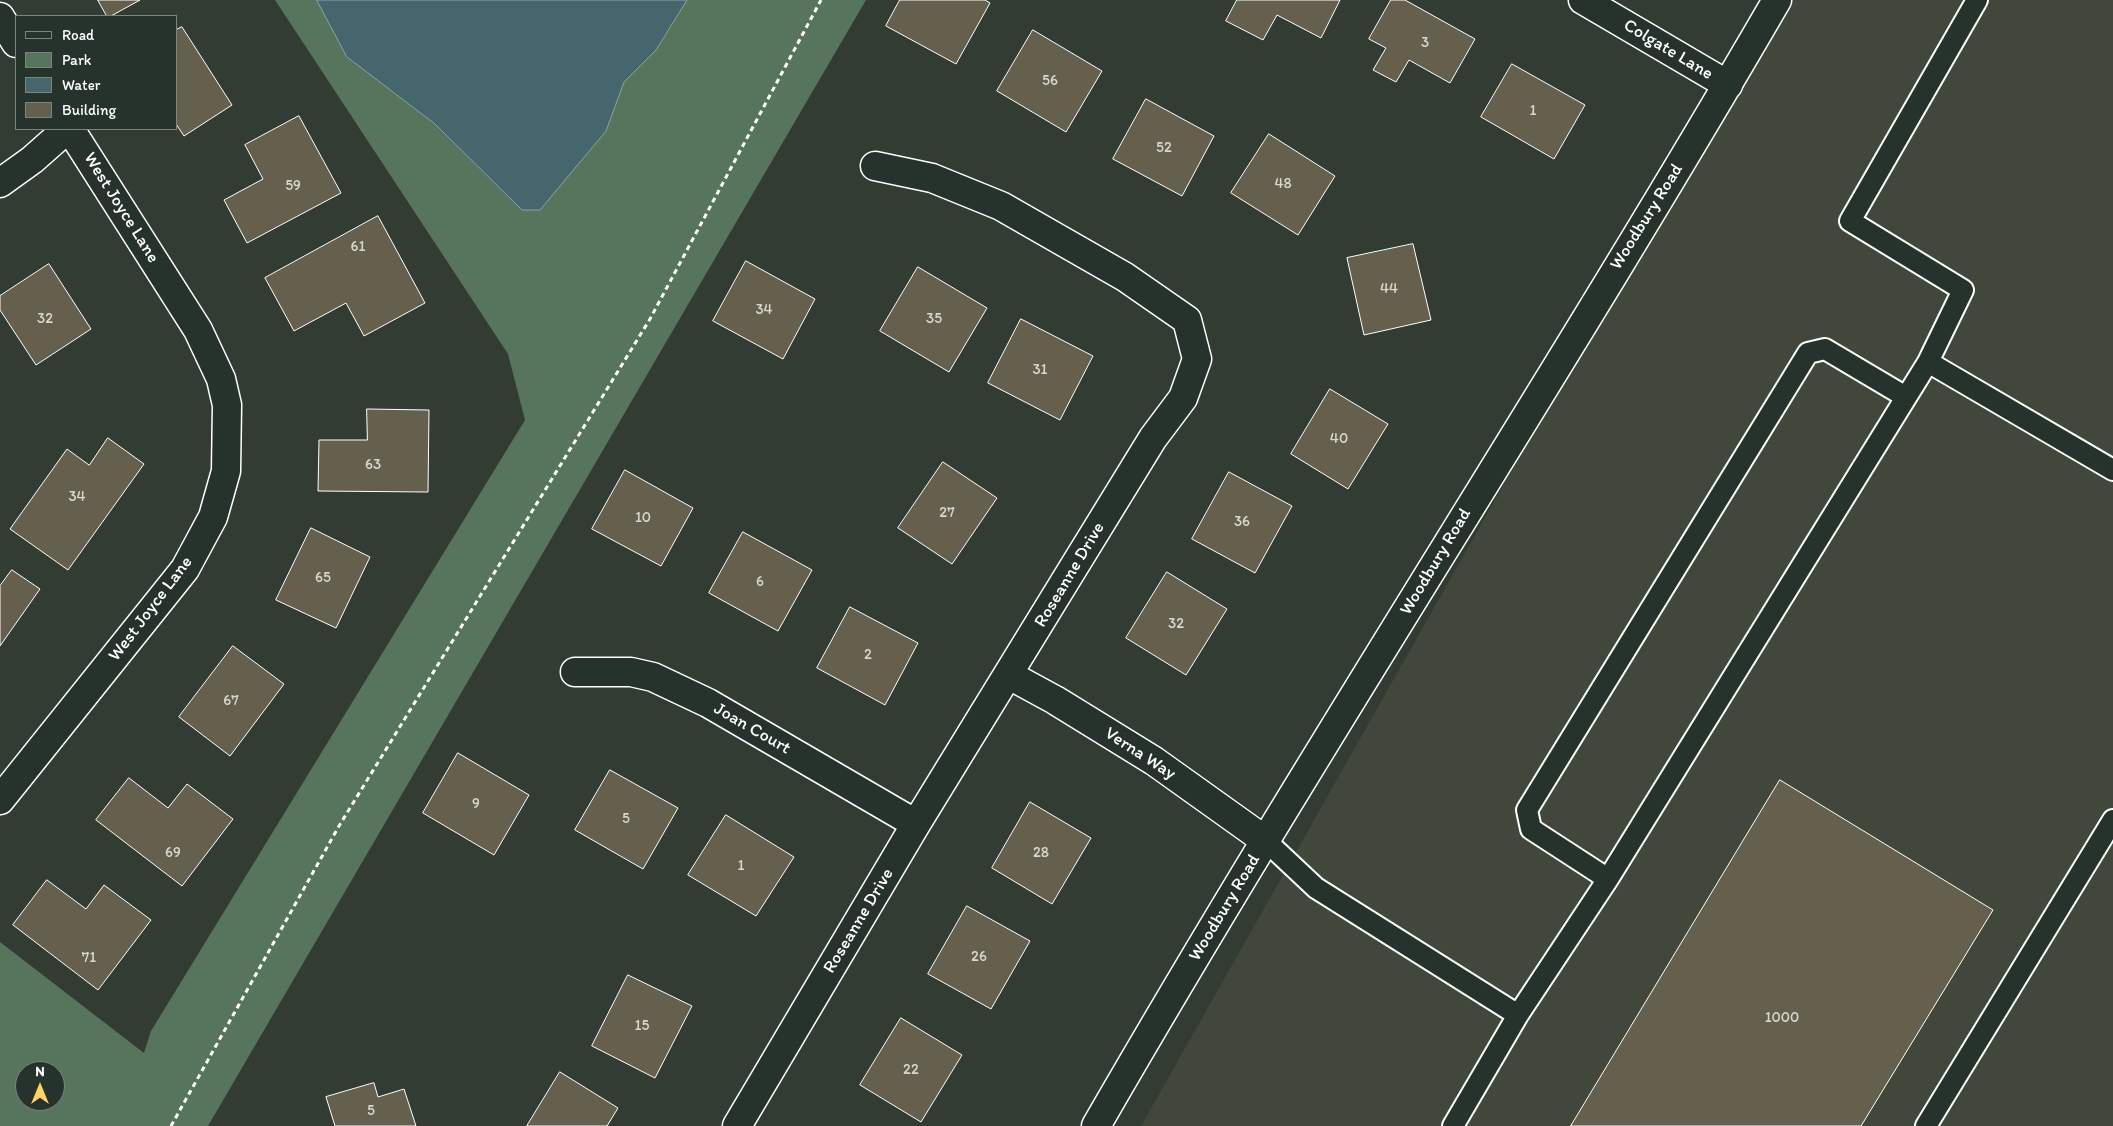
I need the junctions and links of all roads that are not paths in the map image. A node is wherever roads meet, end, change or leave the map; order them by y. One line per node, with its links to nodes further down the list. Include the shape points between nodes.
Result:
1 (1583, 0): 6 (street, Colgate Lane)
2 (1777, 0): 6 (street, Woodbury Road)
3 (1977, 0): 11 (lane, via 1850,220 1963,290)
4 (0, 17): 5 (street)
5 (15, 41)
6 (1728, 85): 19 (street, Woodbury Road)
7 (68, 130): 10 (street)
8 (70, 130): 16 (street, West Joyce Lane, via 198,330 220,379 227,405 226,471 213,517 185,569)
9 (875, 166): 15 (street, Roseanne Drive, via 932,178 1001,206 1125,277 1187,320 1197,360 1183,398 1153,438)
10 (0, 183)
11 (1928, 362): 12 (lane); 13 (lane)
12 (1906, 397): 20 (lane); 20 (lane, via 1825,349 1808,353 1528,810 1531,829)
13 (2113, 470)
14 (575, 672): 18 (street, Joan Court, via 631,672 653,677 708,703)
15 (1009, 675): 18 (street, Roseanne Drive); 19 (street, Verna Way, via 1154,761)
16 (0, 800)
17 (2113, 820): 25 (lane)
18 (916, 824): 22 (street, Roseanne Drive)
19 (1266, 840): 21 (lane, via 1316,888); 23 (street, Woodbury Road)
20 (1608, 879): 21 (lane)
21 (1518, 1015): 24 (lane)
22 (737, 1126)
23 (1096, 1126)
24 (1452, 1126)
25 (1926, 1126)

